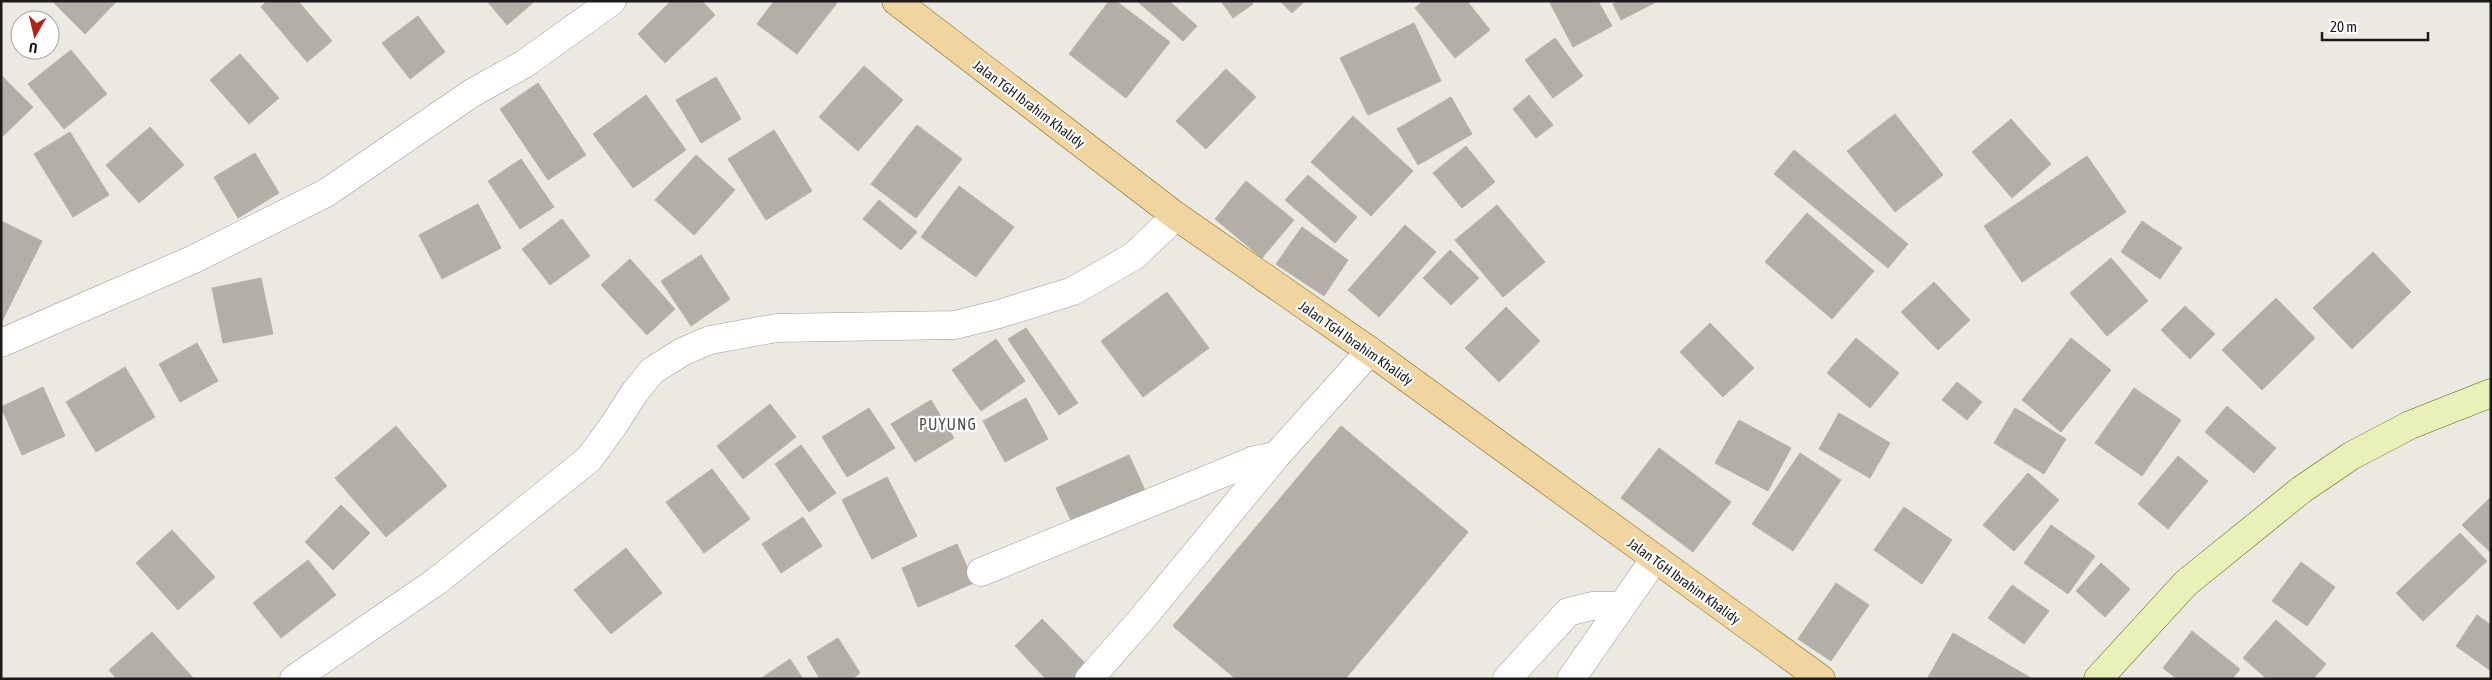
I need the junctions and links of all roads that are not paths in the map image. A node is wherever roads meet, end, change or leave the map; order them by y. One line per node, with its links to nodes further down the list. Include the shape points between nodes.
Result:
1 (612, 1): 4 (street, via 524,64 472,93 326,192 192,260)
2 (896, 1): 3 (main road, Jalan TGH Ibrahim Khalidy)
3 (1176, 216): 5 (main road, Jalan TGH Ibrahim Khalidy); 11 (street, via 1134,256 1073,292 999,314 955,325 776,328 710,340 682,352 652,371 588,459 437,581)
4 (1, 343)
5 (1370, 351): 7 (street); 8 (main road, Jalan TGH Ibrahim Khalidy)
6 (2491, 392): 16 (main road, via 2410,425 2351,456 2301,490 2186,583)
7 (1276, 456): 9 (street, via 1255,460); 12 (street)
8 (1654, 560): 10 (street); 15 (main road, Jalan TGH Ibrahim Khalidy)
9 (981, 572)
10 (1620, 606): 13 (street, via 1592,606 1568,612); 14 (street)
11 (294, 679)
12 (1089, 679)
13 (1508, 679)
14 (1571, 679)
15 (1821, 679)
16 (2098, 679)

